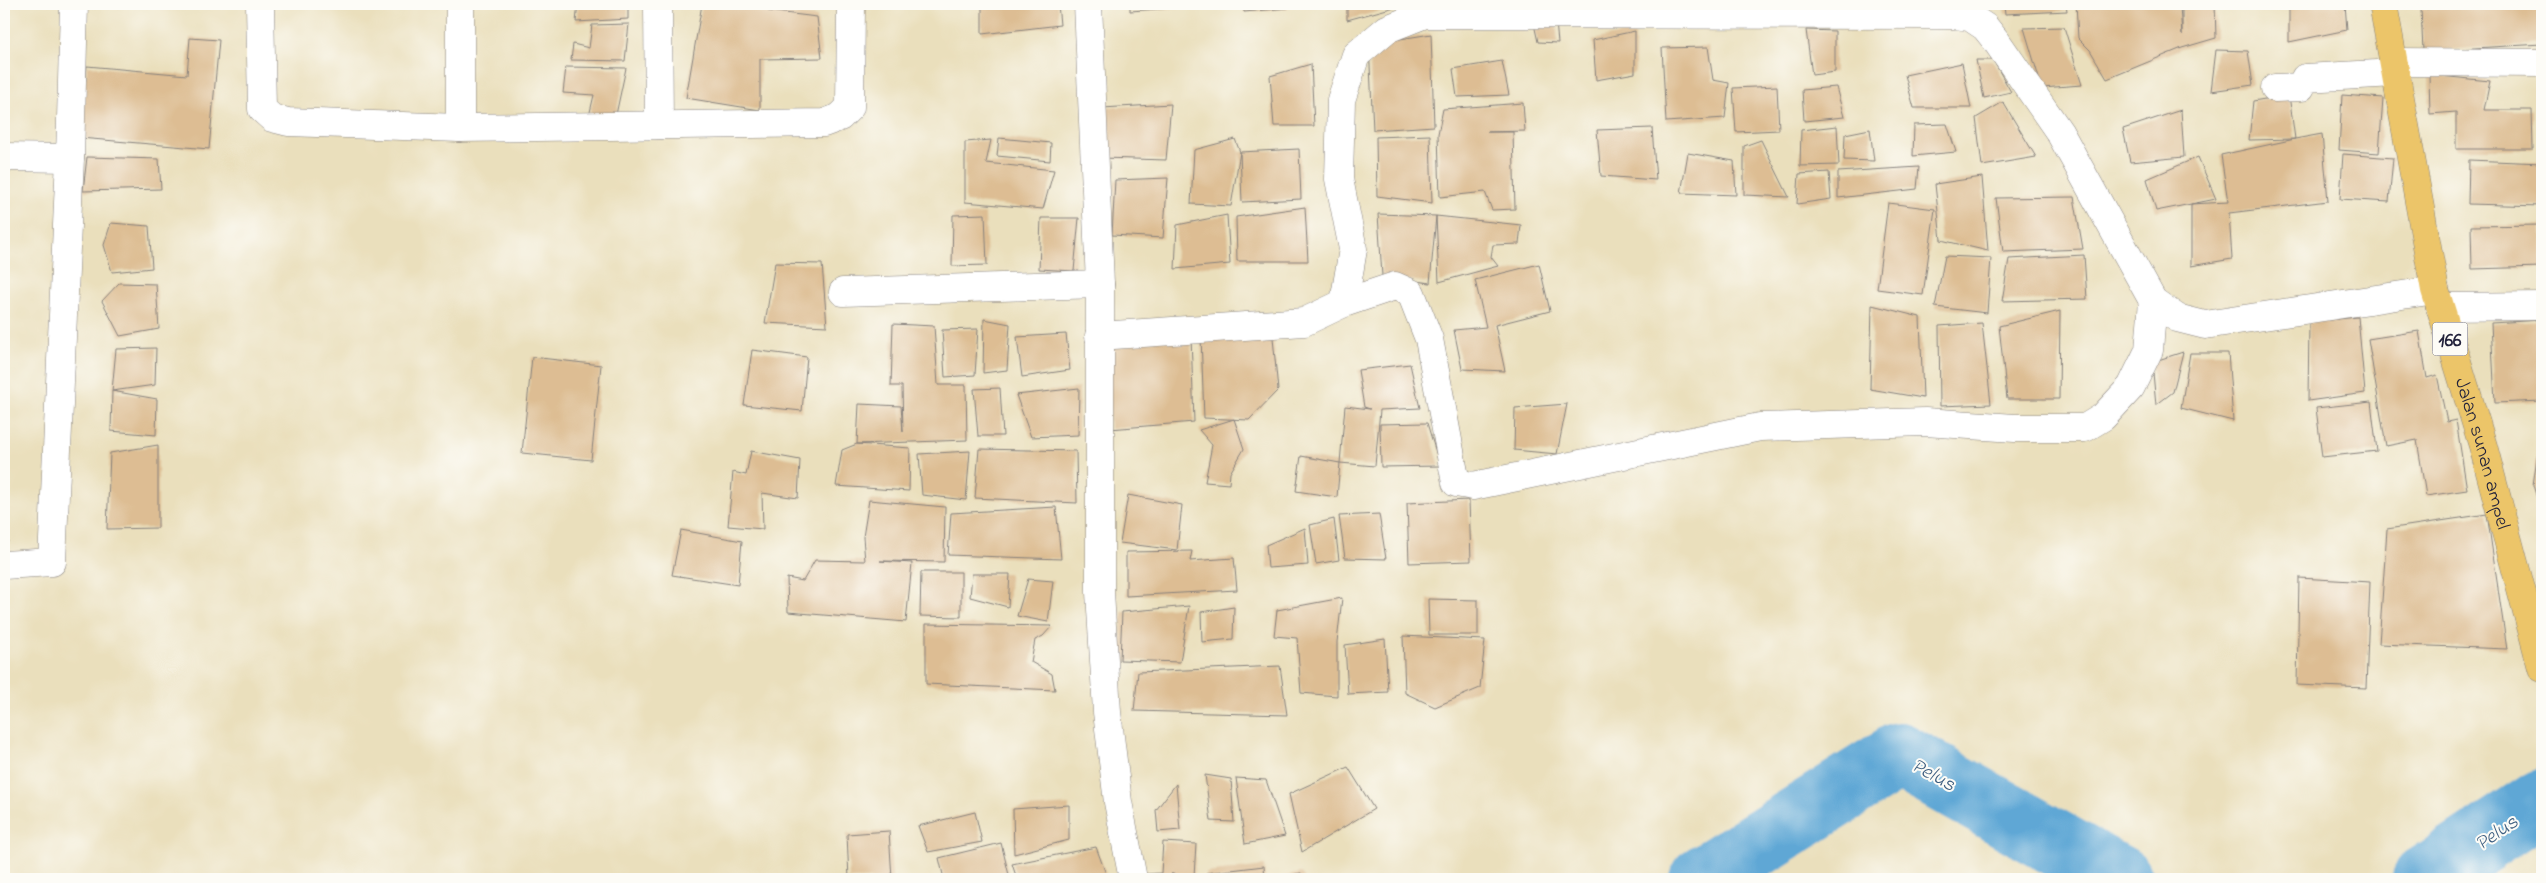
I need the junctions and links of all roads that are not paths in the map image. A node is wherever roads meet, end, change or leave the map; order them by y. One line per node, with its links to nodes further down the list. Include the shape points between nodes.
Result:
1 (74, 4): 14 (street)
2 (260, 4): 12 (street, via 262,110 272,118 288,122)
3 (460, 4): 12 (street)
4 (658, 4): 11 (street)
5 (851, 4): 11 (street, via 850,106 840,116 824,123)
6 (1088, 4): 15 (street)
7 (2383, 4): 9 (main road, Jalan sunan ampel / 166)
8 (2542, 63): 9 (street)
9 (2394, 68): 10 (street, via 2305,78 2301,87); 17 (main road, Jalan sunan ampel / 166)
10 (2275, 88)
11 (659, 125): 12 (street)
12 (460, 128)
13 (4, 157): 14 (street)
14 (70, 158): 22 (street, via 52,562)
15 (1100, 284): 16 (street); 21 (street)
16 (843, 292)
17 (2437, 299): 18 (street, via 2205,325 2177,318); 20 (street); 23 (main road, Jalan sunan ampel / 166, via 2483,446)
18 (2153, 300): 19 (street, via 2149,350 2131,387 2103,418 2085,428 2015,428 1925,422 1760,427 1473,486 1456,483 1429,339 1411,293 1395,286); 19 (street, via 2060,132 1997,42 1970,17 1426,14 1387,29 1356,54 1341,100 1339,179 1353,249)
19 (1344, 303): 21 (street, via 1304,322)
20 (2542, 306)
21 (1099, 336): 24 (street, via 1100,592 1107,712 1118,802)
22 (4, 565)
23 (2542, 668)
24 (1133, 879)

